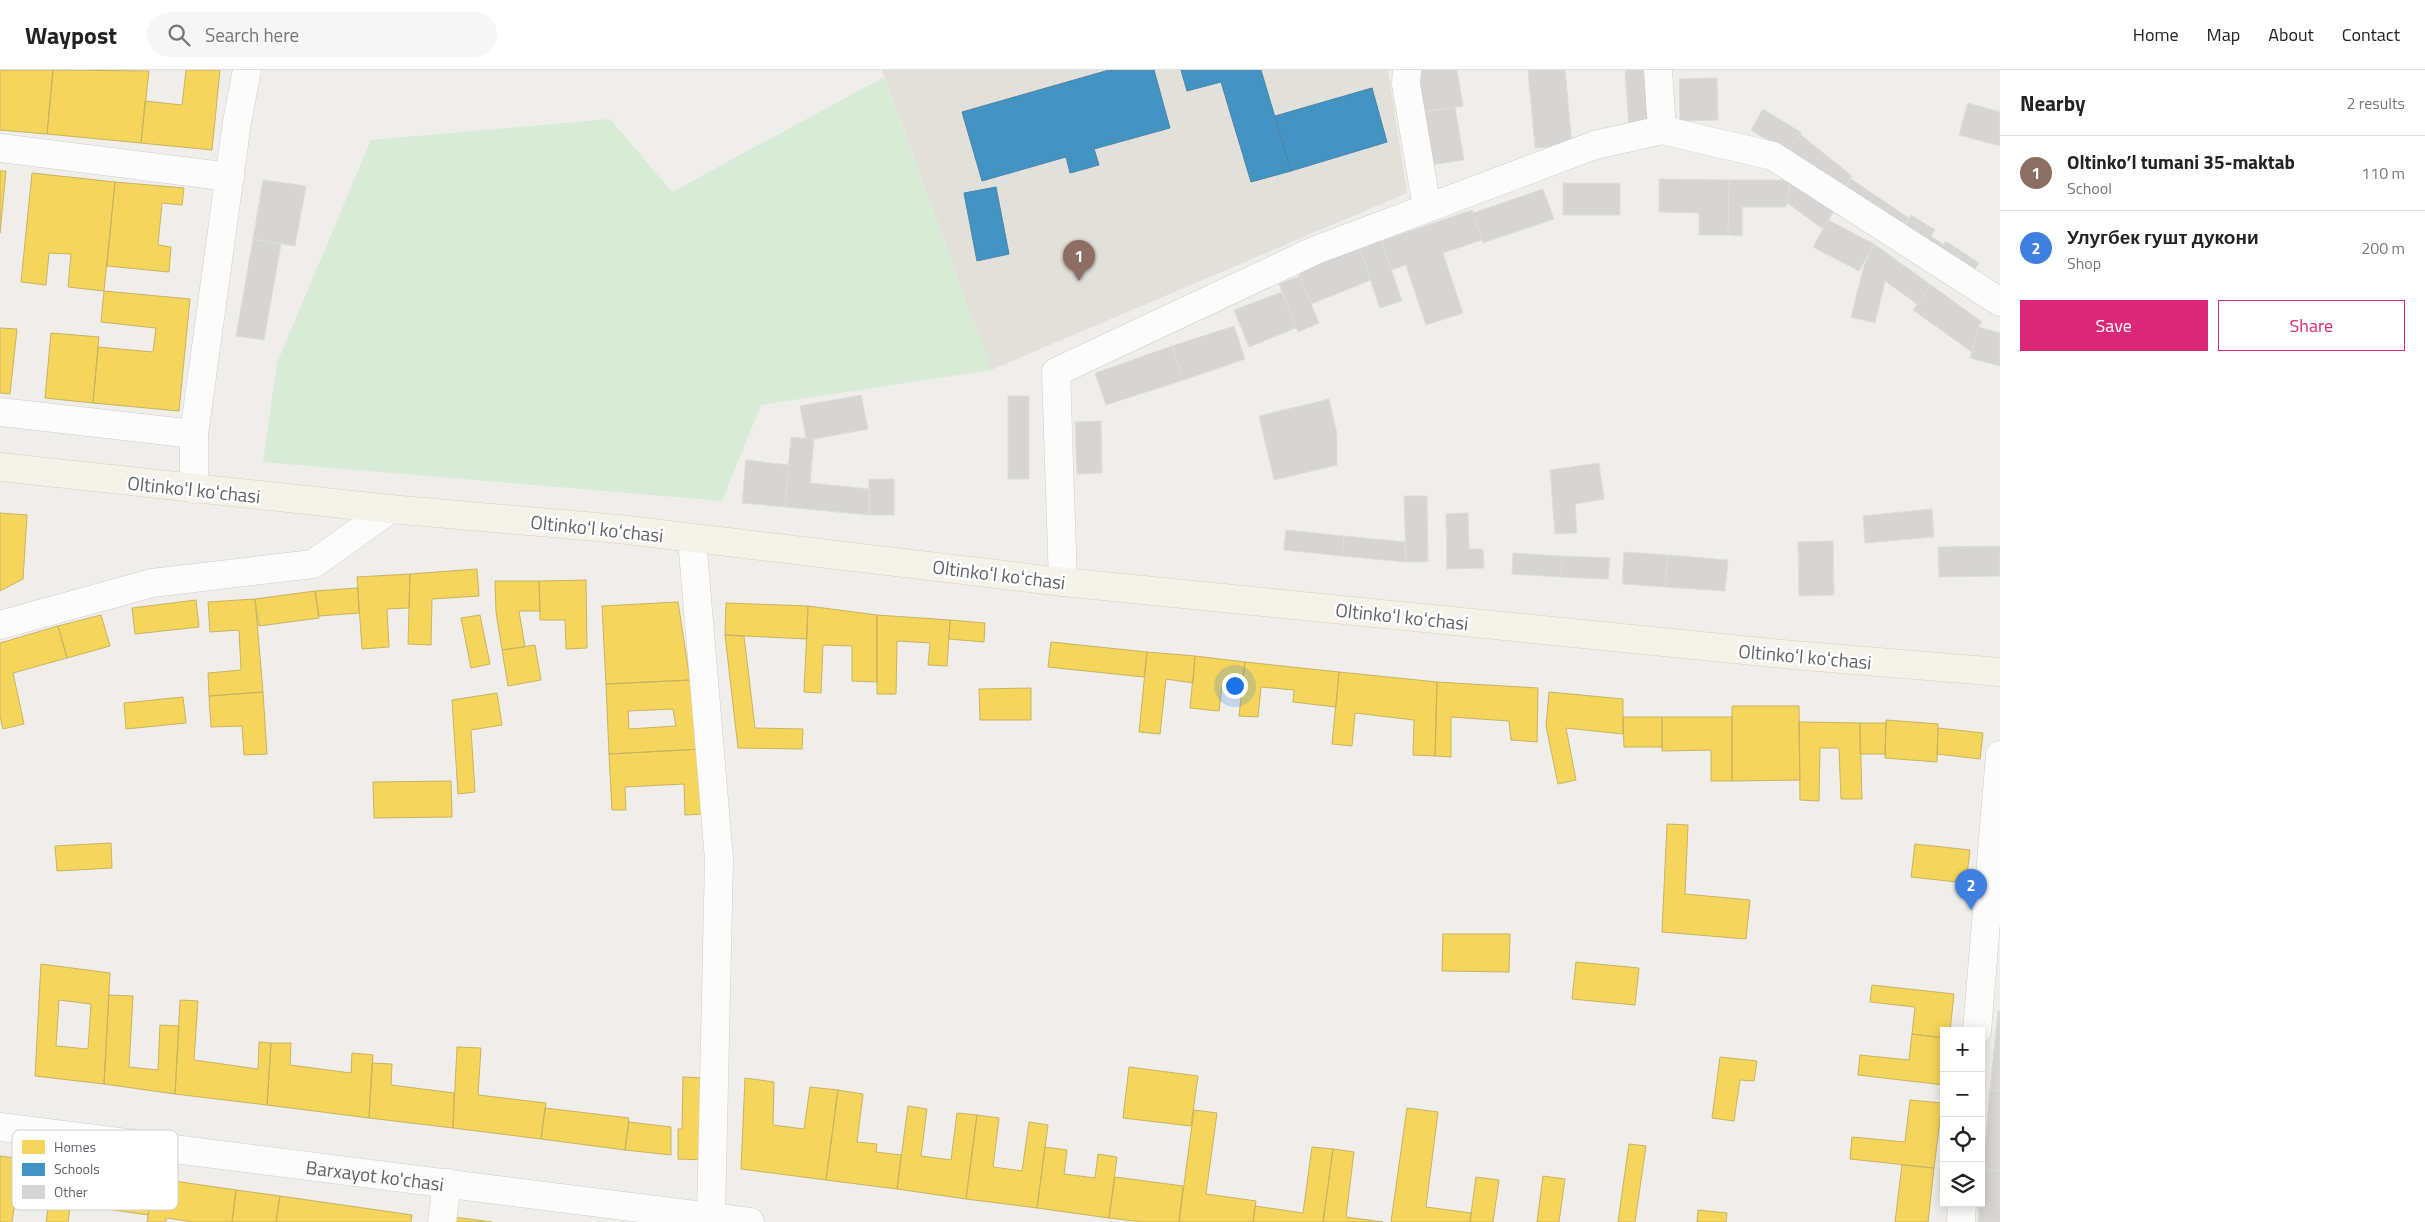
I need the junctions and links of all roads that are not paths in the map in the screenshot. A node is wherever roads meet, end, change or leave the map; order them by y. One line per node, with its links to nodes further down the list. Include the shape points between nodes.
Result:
1 (247, 70): 6 (street)
2 (1407, 70): 7 (street, via 1406,84)
3 (1658, 70): 4 (street)
4 (1662, 130): 7 (street, via 1595,145); 8 (street, via 1773,156)
5 (0, 148): 6 (street)
6 (230, 177): 10 (street)
7 (1427, 208): 15 (street, via 1316,250 1056,372)
8 (2000, 302)
9 (0, 412): 10 (street)
10 (194, 434): 12 (street)
11 (0, 467): 12 (main road, Oltinkoʻl koʻchasi)
12 (194, 489): 13 (main road, Oltinkoʻl koʻchasi)
13 (390, 510): 14 (main road, Oltinkoʻl koʻchasi, via 619,529); 16 (street, via 313,564 152,583)
14 (692, 539): 15 (main road, Oltinkoʻl koʻchasi); 25 (street, via 719,859)
15 (1063, 582): 17 (main road, Oltinkoʻl koʻchasi, via 1793,655)
16 (0, 626)
17 (2000, 672)
18 (2000, 755): 19 (street)
19 (1977, 1027)
20 (0, 1127): 21 (street, Barxayot ko'chasi)
21 (24, 1130)
22 (178, 1149): 23 (street, Barxayot ko'chasi)
23 (447, 1183): 25 (street, Barxayot ko'chasi); 26 (street)
24 (1962, 1207): 28 (street)
25 (710, 1217): 27 (street, Barxayot ko'chasi)
26 (442, 1222)
27 (750, 1222)
28 (1961, 1222)

